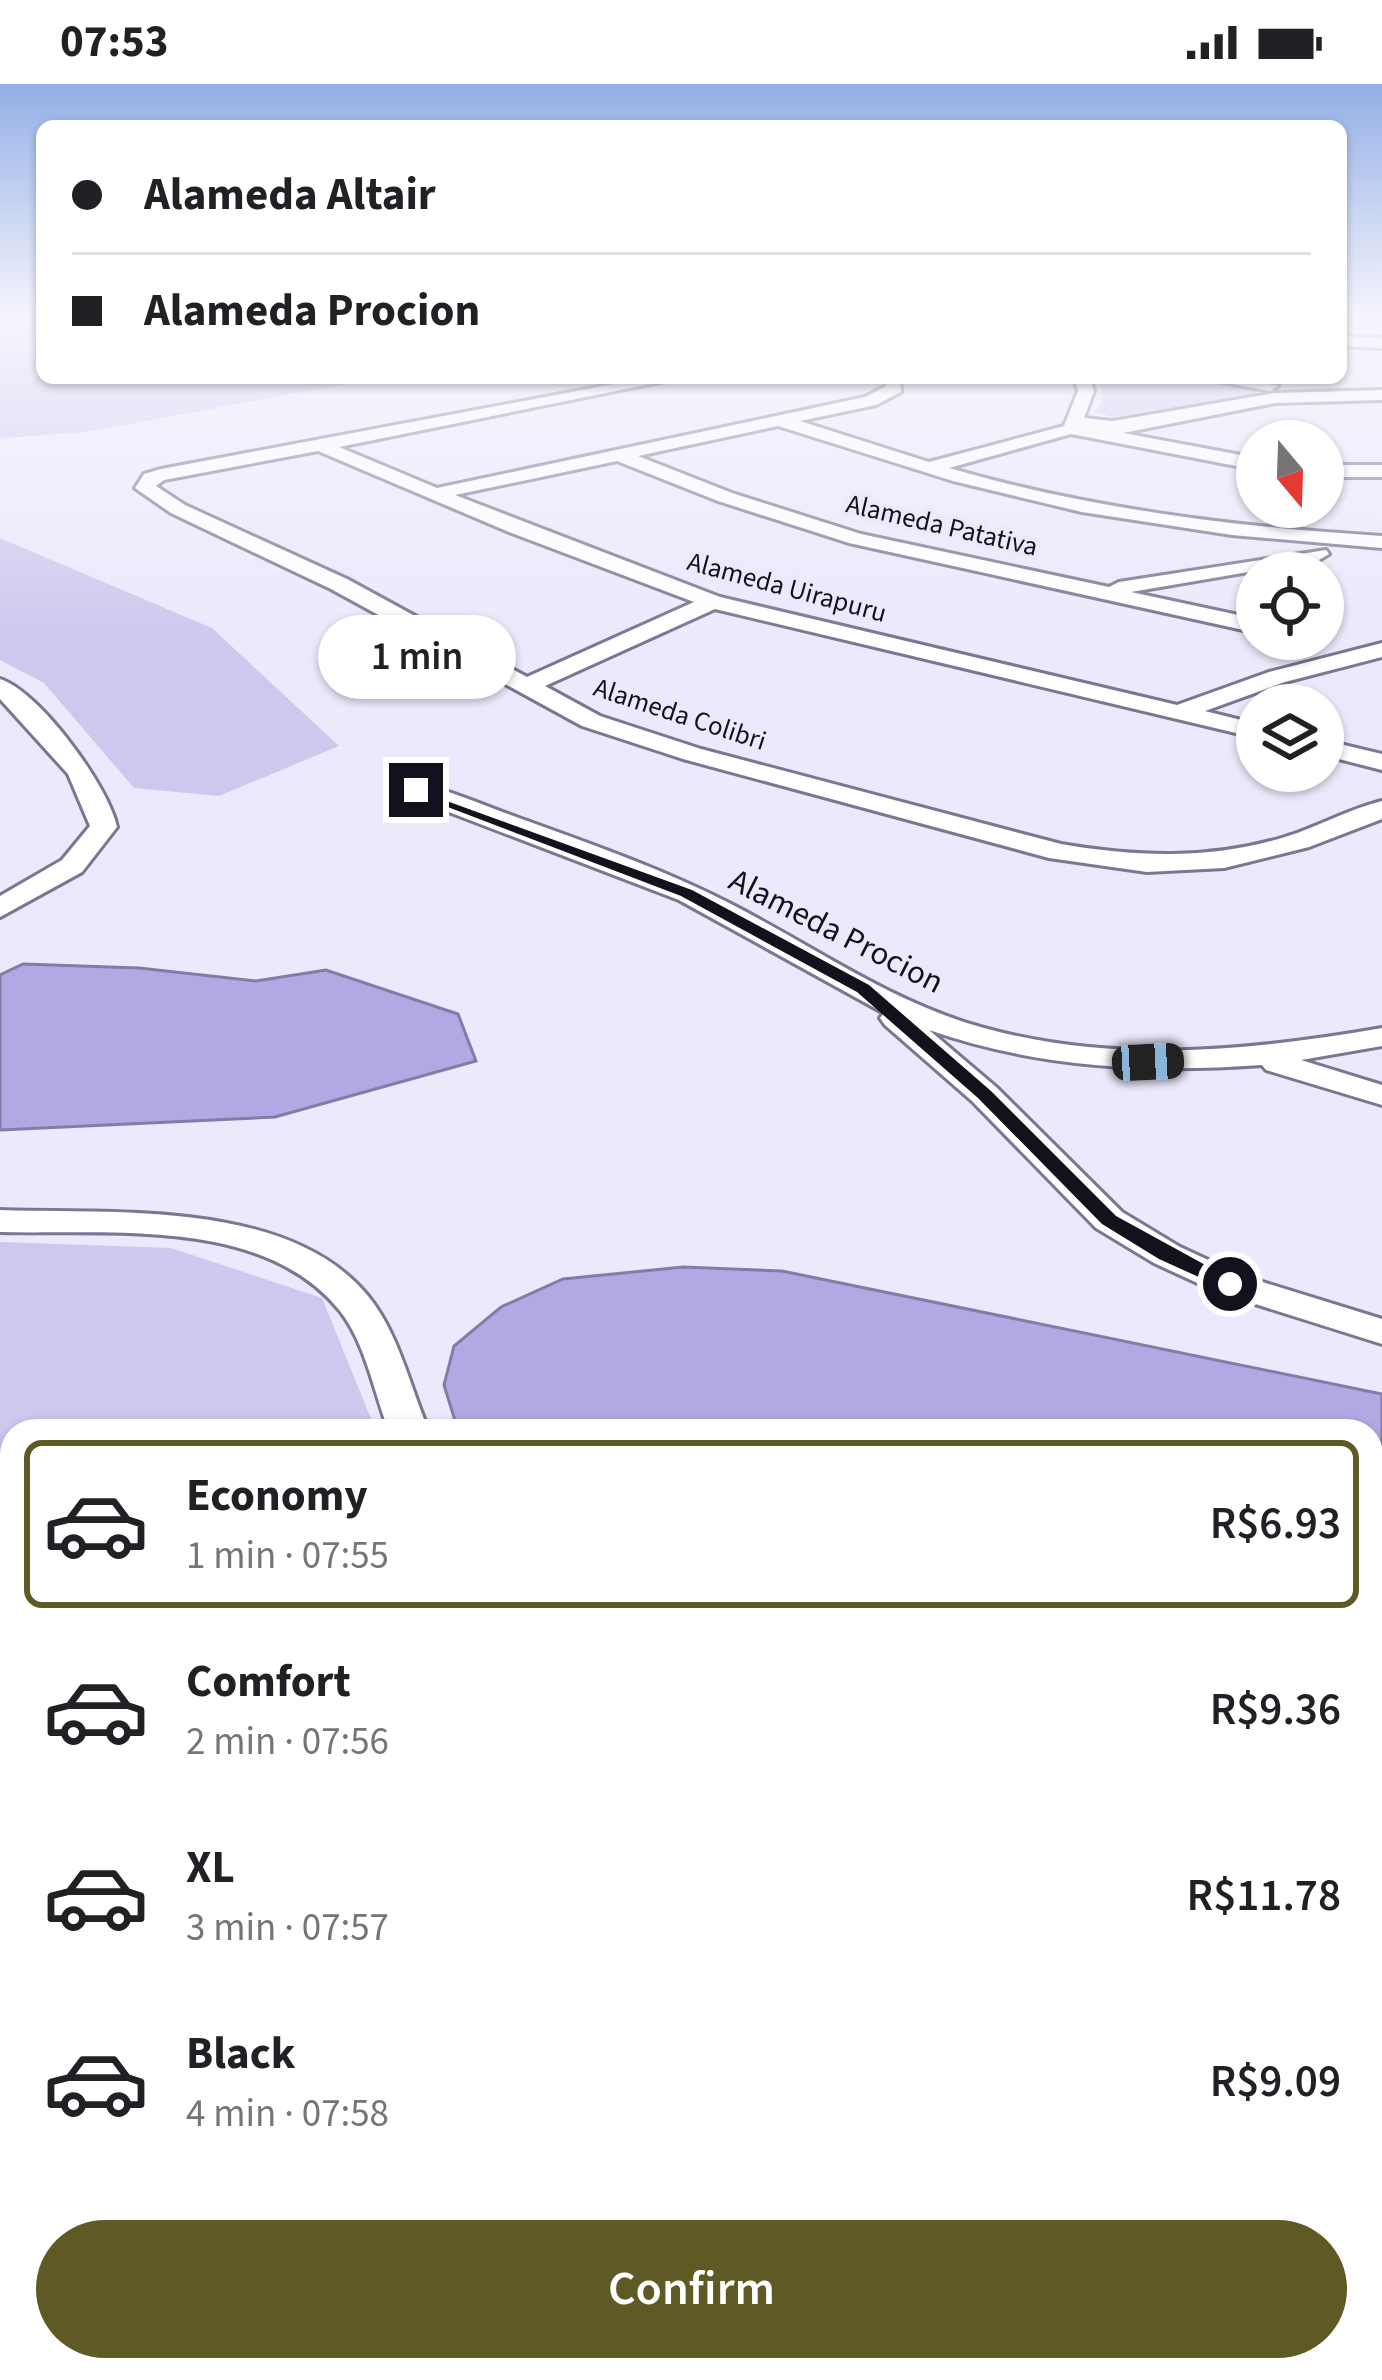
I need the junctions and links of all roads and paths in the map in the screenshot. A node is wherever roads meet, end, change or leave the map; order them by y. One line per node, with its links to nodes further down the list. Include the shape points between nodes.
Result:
1 (435, 423): 7 (street)
2 (779, 423): 8 (street)
3 (788, 423): 10 (street)
4 (1142, 423): 6 (street)
5 (1074, 426): 6 (street); 10 (street)
6 (1109, 431): 9 (street)
7 (320, 445): 13 (street, Alameda Uirapuru); 24 (street, Alameda Colibri, via 146,483 150,494 178,509)
8 (621, 457): 13 (street); 19 (street, Alameda Patativa, via 856,539)
9 (1236, 459)
10 (932, 467): 14 (street, via 1083,504)
11 (1382, 470): 12 (street)
12 (1344, 471)
13 (435, 494): 20 (street, Alameda Uirapuru)
14 (1276, 535): 15 (street); 16 (street)
15 (1382, 544): 17 (street)
16 (1300, 552)
17 (1328, 552)
18 (1236, 568): 19 (street)
19 (1102, 592): 21 (street, Alameda Patativa)
20 (713, 602): 24 (street); 26 (street, Alameda Uirapuru)
21 (1236, 621)
22 (1344, 644): 23 (street)
23 (1378, 651): 26 (street)
24 (528, 685): 31 (street, Alameda Colibri, via 591,721 692,754 1121,864 1224,862)
25 (0, 686): 32 (street, via 87,783 104,827 72,866)
26 (1180, 712): 27 (street, Alameda Uirapuru)
27 (1236, 726)
28 (1344, 752): 29 (street)
29 (1382, 762)
30 (416, 790): 33 (street, Alameda Procion, via 687,893)
31 (1382, 809)
32 (0, 908)
33 (863, 988): 35 (street, Alameda Procion, via 911,1013); 37 (street)
34 (1382, 1037): 36 (street, Alameda Procion)
35 (1027, 1050): 36 (street, Alameda Procion, via 1148,1062); 37 (street, via 990,1079)
36 (1255, 1057): 38 (street)
37 (984, 1094): 40 (street, via 1109,1220 1166,1255)
38 (1382, 1095)
39 (0, 1221): 41 (street, via 225,1234 266,1244 323,1272 352,1300 380,1344)
40 (1382, 1332)
41 (405, 1419)

